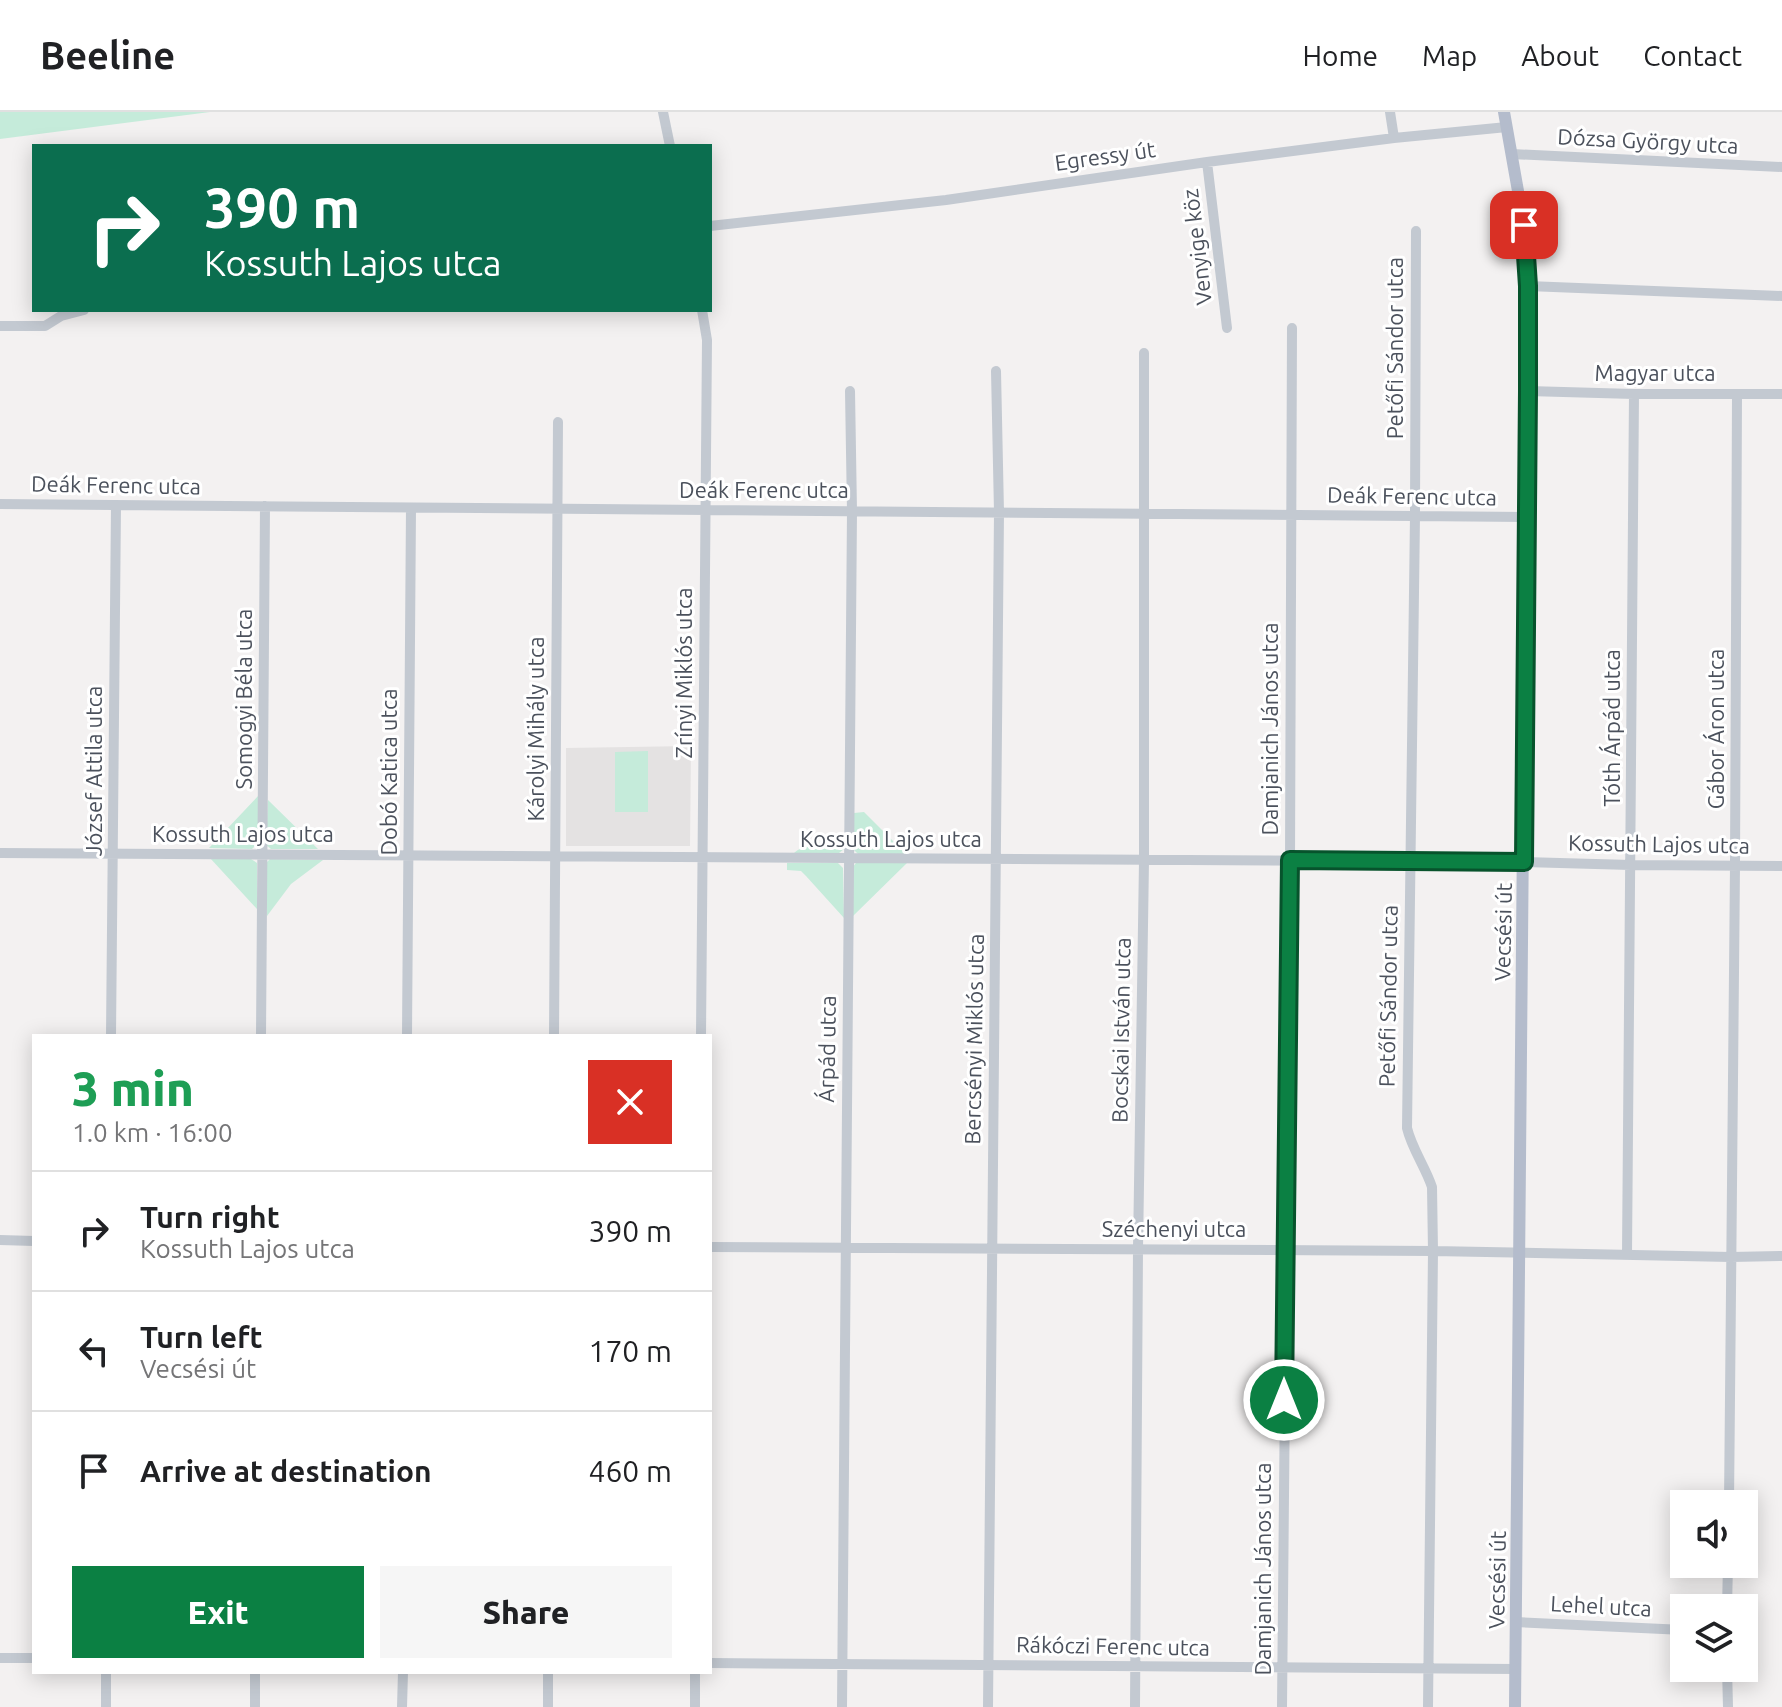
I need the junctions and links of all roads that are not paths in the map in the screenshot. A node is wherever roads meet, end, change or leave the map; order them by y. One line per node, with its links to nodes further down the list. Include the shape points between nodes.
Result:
1 (663, 112): 6 (street)
2 (1390, 112): 5 (street)
3 (1504, 112): 4 (main road, Vecsési út)
4 (1507, 127): 5 (street, Egressy út); 7 (main road, Vecsési út)
5 (1394, 138): 8 (street, Egressy út)
6 (670, 144)
7 (1512, 154): 9 (street, Dózsa György utca); 12 (main road, Vecsési út)
8 (1207, 162): 10 (street, Egressy út, via 946,200); 17 (street, Venyige köz)
9 (1782, 167)
10 (712, 226)
11 (1416, 231): 37 (street, Petőfi Sándor utca)
12 (1528, 286): 13 (street); 22 (main road, Vecsési út)
13 (1782, 296)
14 (76, 312): 16 (street, via 45,326)
15 (702, 312): 32 (street, Zrínyi Miklós utca, via 707,340)
16 (0, 326)
17 (1227, 328)
18 (1292, 328): 36 (street, Damjanich János utca)
19 (1144, 353): 35 (street, Bocskai István utca)
20 (996, 371): 34 (street, Bercsényi Miklós utca)
21 (850, 391): 33 (street, Árpád utca)
22 (1528, 391): 23 (street, Magyar utca); 38 (main road, Vecsési út)
23 (1634, 394): 24 (street, Magyar utca); 51 (street, Tóth Árpád utca)
24 (1737, 394): 25 (street, Magyar utca); 52 (street, Gábor Áron utca)
25 (1782, 394)
26 (558, 422): 31 (street, Károlyi Mihály utca)
27 (0, 504): 28 (street, Deák Ferenc utca)
28 (116, 505): 29 (street, Deák Ferenc utca); 40 (street, József Attila utca)
29 (265, 506): 30 (street, Deák Ferenc utca); 41 (street, Somogyi Béla utca)
30 (411, 508): 31 (street, Deák Ferenc utca); 42 (street, Dobó Katica utca)
31 (558, 508): 32 (street, Deák Ferenc utca); 43 (street, Károlyi Mihály utca)
32 (705, 510): 33 (street, Deák Ferenc utca); 44 (street, Zrínyi Miklós utca)
33 (852, 511): 34 (street, Deák Ferenc utca); 45 (street, Árpád utca)
34 (999, 512): 35 (street, Deák Ferenc utca); 46 (street, Bercsényi Miklós utca)
35 (1145, 513): 36 (street, Deák Ferenc utca); 48 (street, Bocskai István utca)
36 (1292, 514): 37 (street, Deák Ferenc utca); 47 (street, Damjanich János utca)
37 (1415, 515): 38 (street, Deák Ferenc utca); 49 (street, Petőfi Sándor utca)
38 (1527, 517): 50 (main road, Vecsési út)
39 (0, 853): 40 (street, Kossuth Lajos utca)
40 (113, 853): 41 (street, Kossuth Lajos utca); 54 (street, József Attila utca)
41 (263, 853): 42 (street, Kossuth Lajos utca); 55 (street, Somogyi Béla utca)
42 (409, 855): 43 (street, Kossuth Lajos utca); 56 (street, Dobó Katica utca)
43 (555, 856): 44 (street, Kossuth Lajos utca); 57 (street, Károlyi Mihály utca)
44 (703, 856): 45 (street, Kossuth Lajos utca); 58 (street, Zrínyi Miklós utca)
45 (848, 859): 46 (street, Kossuth Lajos utca); 62 (street, Árpád utca)
46 (996, 859): 48 (street, Kossuth Lajos utca); 63 (street, Bercsényi Miklós utca)
47 (1290, 860): 48 (street, Kossuth Lajos utca); 49 (street, Kossuth Lajos utca); 65 (street, Damjanich János utca)
48 (1144, 861): 64 (street, Bocskai István utca)
49 (1410, 861): 50 (street, Kossuth Lajos utca); 66 (street, Petőfi Sándor utca, via 1407,1128 1432,1187)
50 (1524, 862): 51 (street, Kossuth Lajos utca); 67 (main road, Vecsési út)
51 (1631, 865): 52 (street, Kossuth Lajos utca); 68 (street, Tóth Árpád utca)
52 (1735, 865): 53 (street, Kossuth Lajos utca); 70 (street, Gábor Áron utca)
53 (1782, 866)
54 (111, 1034)
55 (261, 1034)
56 (407, 1034)
57 (554, 1034)
58 (701, 1034)
59 (0, 1240): 60 (street)
60 (32, 1241)
61 (712, 1247): 62 (street, Széchenyi utca)
62 (845, 1248): 63 (street, Széchenyi utca); 77 (street, Árpád utca)
63 (992, 1248): 64 (street, Széchenyi utca); 78 (street, Bercsényi Miklós utca)
64 (1138, 1249): 65 (street, Széchenyi utca); 79 (street, Bocskai István utca)
65 (1285, 1250): 66 (street, Széchenyi utca); 80 (street, Damjanich János utca)
66 (1433, 1251): 67 (street, Széchenyi utca); 81 (street, Petőfi Sándor utca)
67 (1520, 1254): 68 (street, Széchenyi utca); 72 (main road, Vecsési út)
68 (1627, 1255): 70 (street, Széchenyi utca)
69 (1782, 1256): 70 (street, Széchenyi utca)
70 (1731, 1257): 71 (street, Gábor Áron utca)
71 (1729, 1490)
72 (1516, 1622): 73 (street, Lehel utca); 82 (main road, Vecsési út)
73 (1670, 1629)
74 (0, 1658): 75 (street)
75 (32, 1658)
76 (712, 1663): 77 (street, Rákóczi Ferenc utca)
77 (842, 1664): 78 (street, Rákóczi Ferenc utca); 94 (street, Árpád utca)
78 (989, 1665): 79 (street, Rákóczi Ferenc utca); 95 (street, Bercsényi Miklós utca)
79 (1136, 1666): 80 (street, Rákóczi Ferenc utca); 96 (street, Bocskai István utca)
80 (1282, 1668): 81 (street, Rákóczi Ferenc utca); 97 (street, Damjanich János utca)
81 (1429, 1668): 82 (street, Rákóczi Ferenc utca); 98 (street, Petőfi Sándor utca)
82 (1516, 1669): 99 (main road, Vecsési út)
83 (106, 1674): 89 (street)
84 (255, 1674): 90 (street)
85 (403, 1674): 91 (street)
86 (548, 1674): 92 (street)
87 (695, 1674): 93 (street)
88 (1727, 1682): 100 (street)
89 (106, 1707)
90 (255, 1707)
91 (402, 1707)
92 (548, 1707)
93 (695, 1707)
94 (842, 1707)
95 (988, 1707)
96 (1135, 1707)
97 (1282, 1707)
98 (1428, 1707)
99 (1515, 1707)
100 (1728, 1707)

